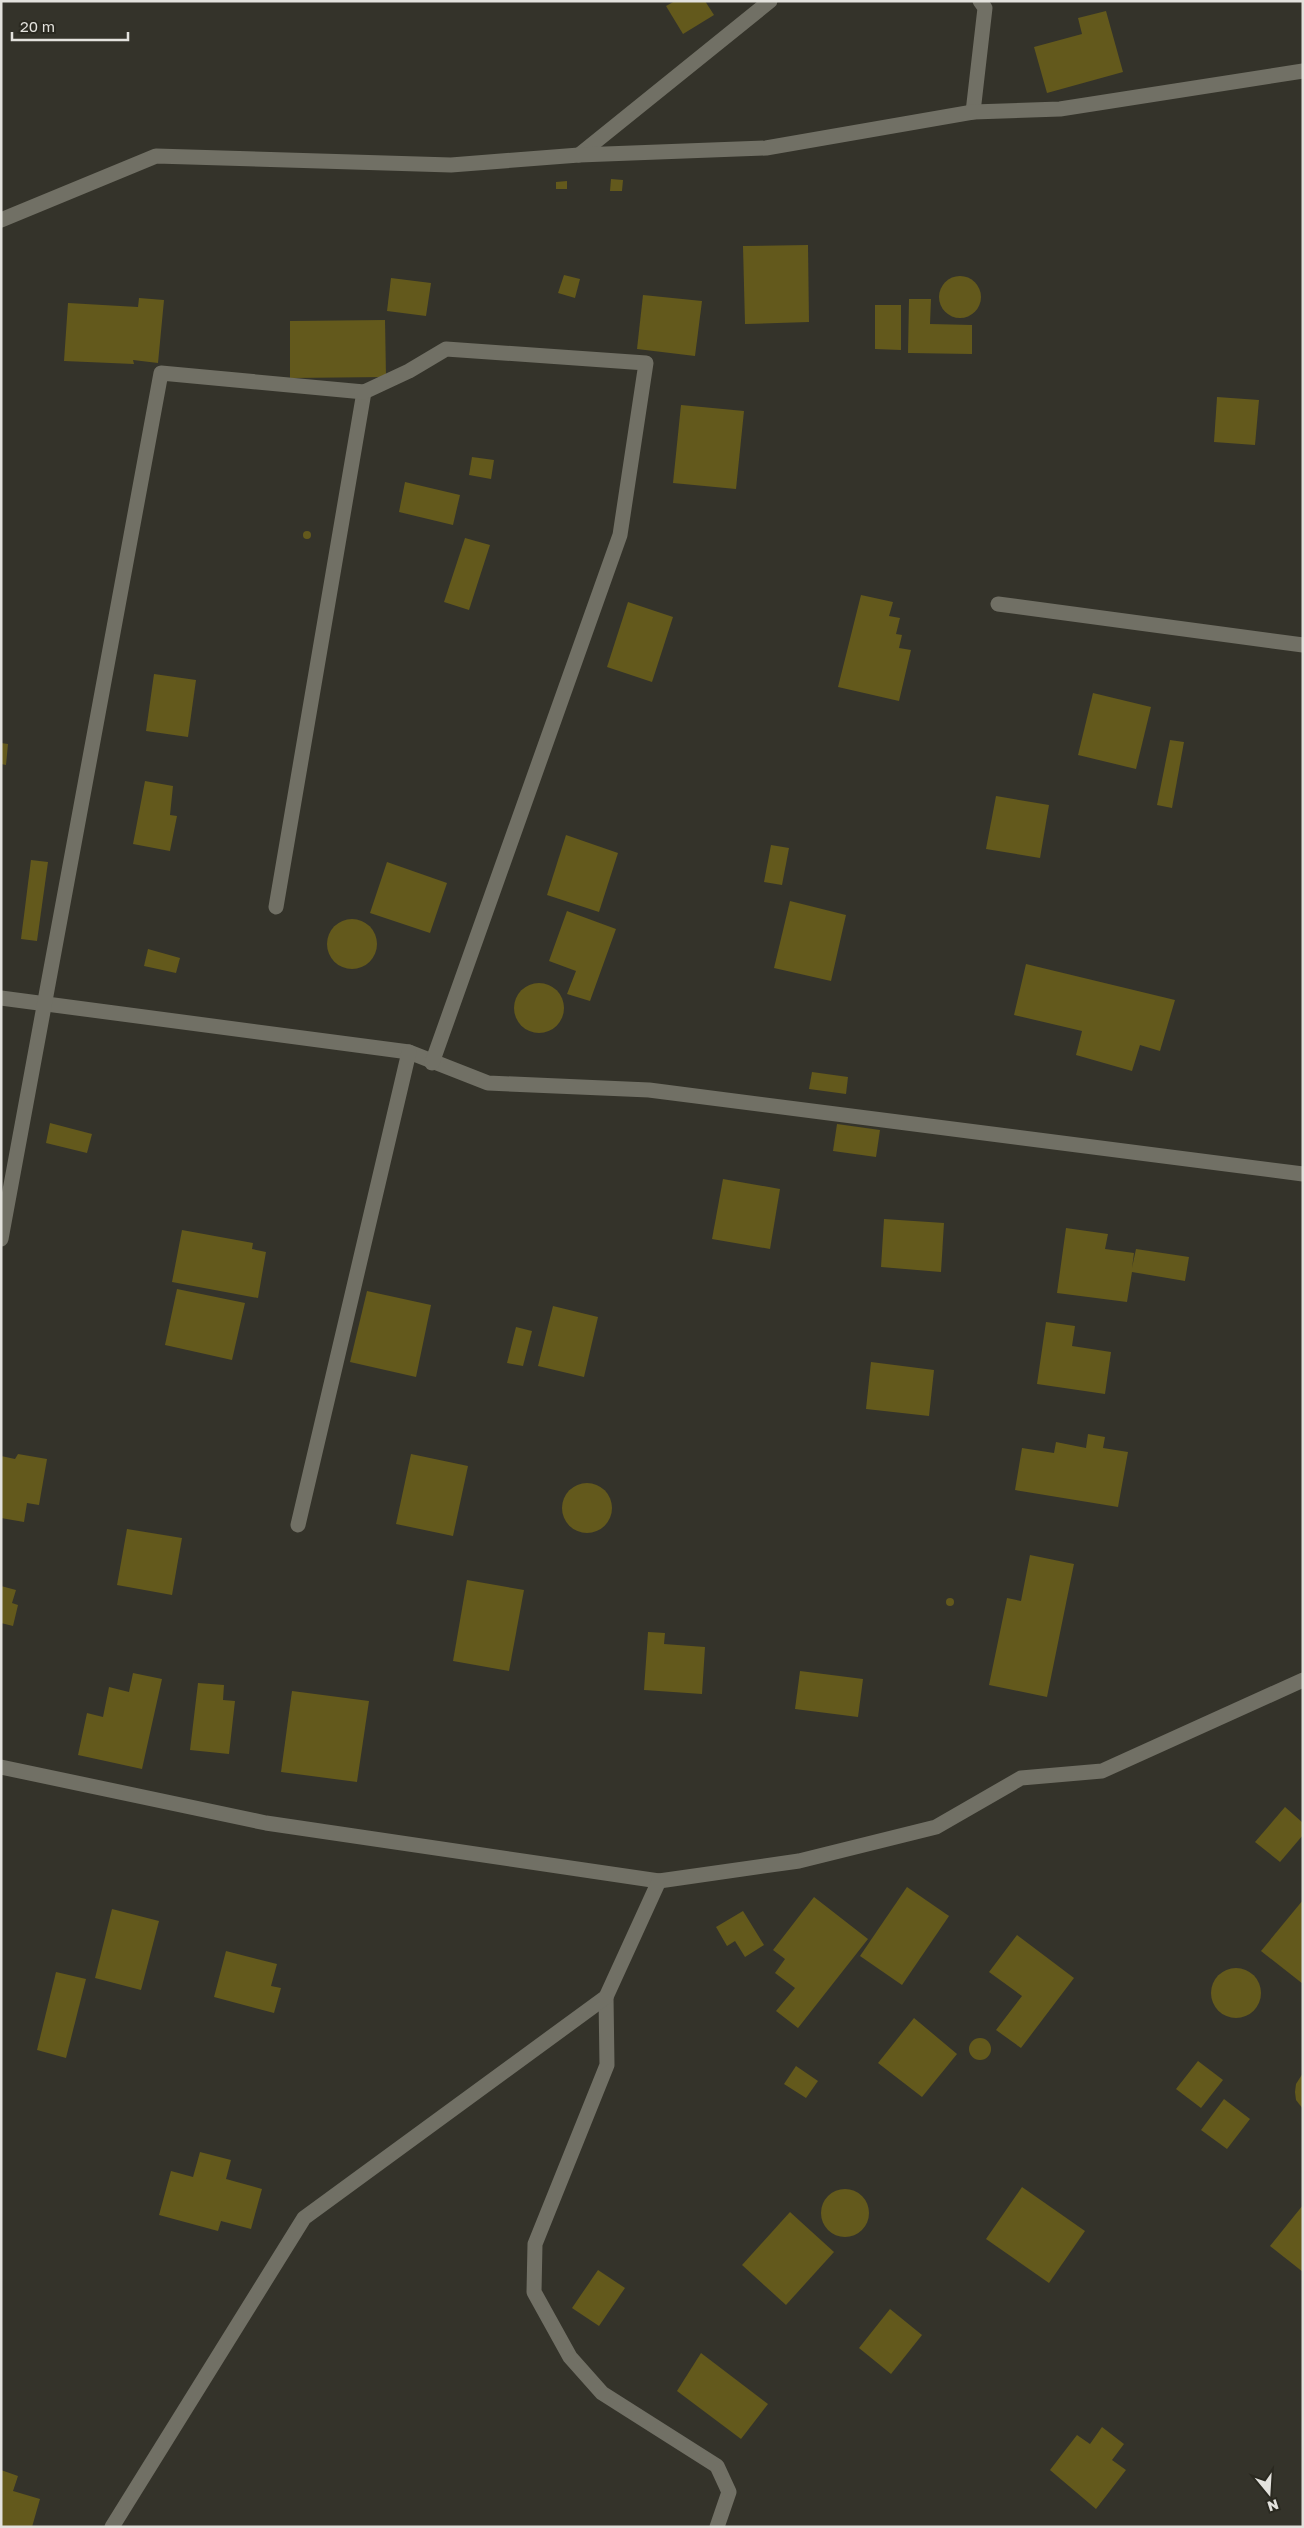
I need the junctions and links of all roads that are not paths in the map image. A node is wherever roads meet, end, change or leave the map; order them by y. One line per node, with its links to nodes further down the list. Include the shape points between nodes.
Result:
1 (770, 1): 5 (street)
2 (980, 1): 4 (street, via 985,8)
3 (1303, 71): 4 (street, via 1060,109)
4 (973, 112): 5 (street, via 766,148)
5 (579, 155): 6 (street, via 451,165 156,156)
6 (1, 220)
7 (364, 392): 10 (street); 12 (street, via 161,373); 14 (street, via 446,349 646,363 620,535)
8 (998, 604): 9 (street)
9 (1303, 645)
10 (276, 907)
11 (1, 998): 12 (street)
12 (43, 1003): 13 (street); 16 (street)
13 (409, 1052): 14 (street); 17 (street)
14 (432, 1063): 15 (street, via 488,1082 649,1090)
15 (1303, 1174)
16 (1, 1239)
17 (298, 1525)
18 (1303, 1680): 20 (street, via 1102,1771 1021,1778 936,1828 799,1861)
19 (1, 1767): 20 (street, via 266,1823)
20 (659, 1881): 21 (street)
21 (606, 1997): 22 (street, via 304,2218); 23 (street, via 607,2065 535,2244 534,2292 570,2357 602,2392 717,2466 729,2492)
22 (112, 2527)
23 (718, 2527)

